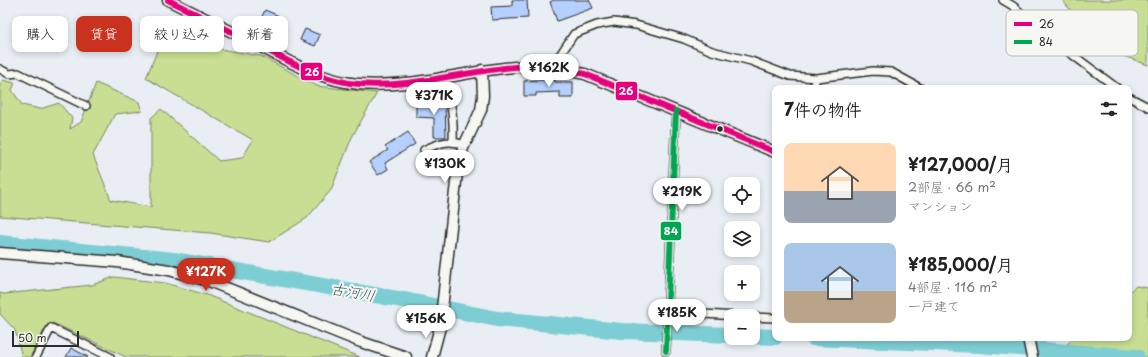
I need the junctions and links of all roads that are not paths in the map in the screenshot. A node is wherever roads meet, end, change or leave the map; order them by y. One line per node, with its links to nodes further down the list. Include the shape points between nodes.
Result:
1 (168, 0): 8 (street, via 298,66 326,77 358,84 388,84)
2 (1002, 0): 3 (street)
3 (1018, 10)
4 (1074, 56): 12 (street)
5 (552, 67): 7 (street); 9 (street, via 574,34 597,25 614,22 636,25 684,39 712,51 751,61 790,76); 16 (street, via 585,74)
6 (0, 70): 14 (street, via 9,74 18,73)
7 (482, 70): 8 (street); 18 (street, via 481,110)
8 (443, 76): 17 (street, via 454,116)
9 (816, 78): 10 (street); 11 (street, via 873,71 891,72)
10 (815, 85)
11 (915, 85)
12 (1113, 85)
13 (1132, 99): 15 (street)
14 (86, 106)
15 (1148, 107)
16 (676, 111): 20 (street); 22 (street)
17 (453, 141): 18 (street); 19 (street, via 438,143)
18 (464, 145): 31 (street, via 457,173 440,326)
19 (424, 150)
20 (772, 151)
21 (0, 253): 30 (street, via 117,262 169,270 209,281 361,342)
22 (669, 313): 23 (street); 27 (street)
23 (724, 315)
24 (760, 317): 25 (street)
25 (772, 318)
26 (1029, 341): 32 (street)
27 (666, 351)
28 (36, 357): 29 (street, via 51,328)
29 (110, 357)
30 (406, 357)
31 (432, 357)
32 (1032, 357)

